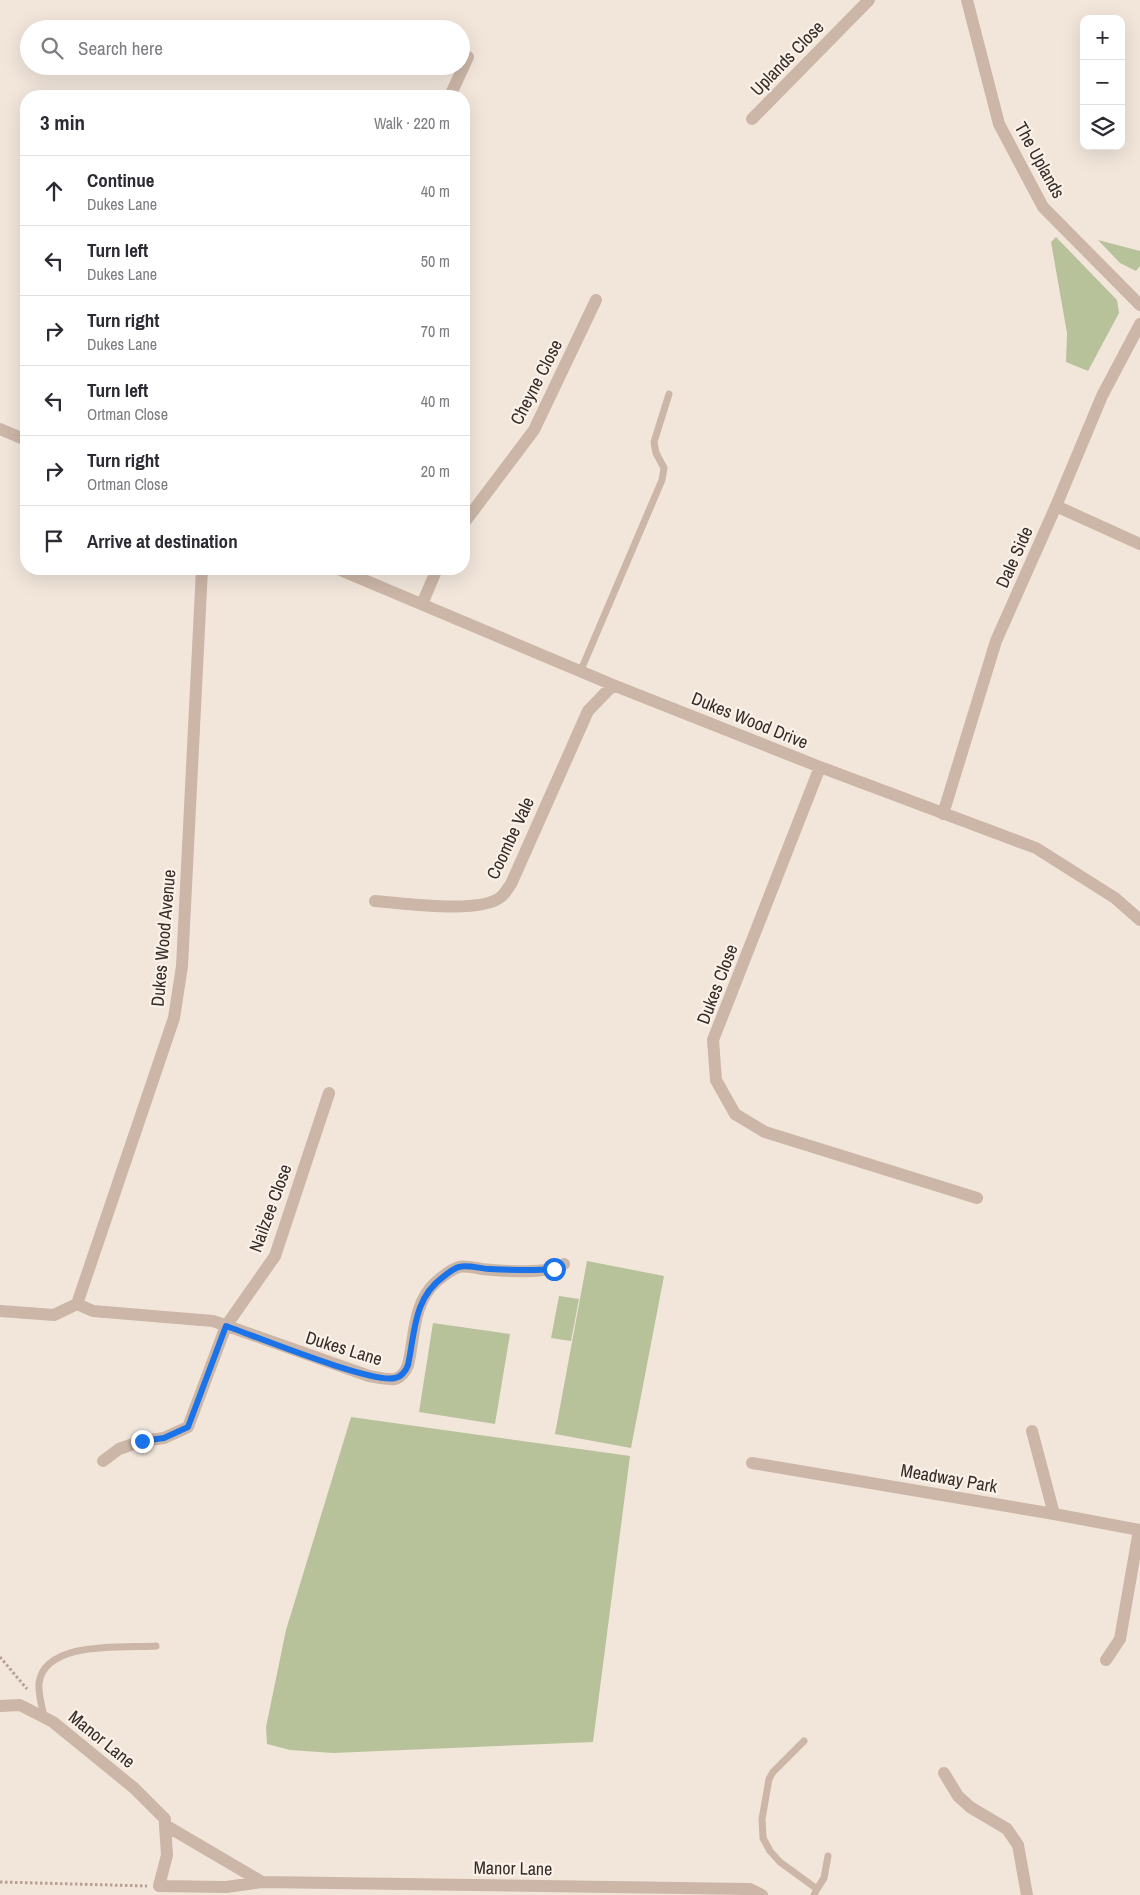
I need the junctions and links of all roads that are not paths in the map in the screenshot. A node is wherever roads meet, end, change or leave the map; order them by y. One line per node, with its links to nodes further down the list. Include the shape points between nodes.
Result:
1 (868, 0): 5 (street, Uplands Close)
2 (968, 0): 7 (street, The Uplands, via 1000,124 1043,208)
3 (460, 75): 4 (street)
4 (453, 90)
5 (752, 119)
6 (596, 300): 13 (street, Cheyne Close, via 534,430)
7 (1140, 305)
8 (1140, 324): 12 (street, Dale Side, via 1102,396)
9 (669, 394): 19 (lane, via 654,442 664,468 662,480)
10 (0, 429): 11 (street)
11 (20, 437)
12 (1056, 506): 14 (street); 22 (street, Dale Side, via 996,641)
13 (470, 515)
14 (1140, 544)
15 (202, 575): 28 (street, Dukes Wood Avenue, via 182,966 174,1018)
16 (352, 575): 18 (street, Dukes Wood Drive)
17 (435, 575): 18 (street)
18 (422, 604): 19 (street, Dukes Wood Drive)
19 (581, 670): 20 (street, Dukes Wood Drive)
20 (613, 685): 21 (street, Dukes Wood Drive); 23 (street, Coombe Vale, via 588,711 511,884 501,898 462,907)
21 (820, 767): 22 (street, Dukes Wood Drive); 26 (street, Dukes Close, via 714,1040 716,1080 735,1114 765,1132)
22 (943, 814): 24 (street, Dukes Wood Drive, via 1036,848 1115,898)
23 (375, 901)
24 (1140, 920)
25 (329, 1093): 30 (street, Nailzee Close, via 274,1256)
26 (977, 1198)
27 (564, 1264): 30 (street, Dukes Lane, via 541,1270 460,1266 448,1273 428,1291 420,1305 407,1367 395,1379 361,1374)
28 (77, 1304): 29 (street, via 54,1315); 30 (street, Dukes Lane, via 93,1311 213,1321)
29 (0, 1311)
30 (226, 1326): 32 (street, Nailzee Close, via 188,1427 164,1438 119,1449)
31 (1032, 1431): 34 (street)
32 (103, 1461)
33 (752, 1462): 34 (street, Meadway Park)
34 (1054, 1514): 35 (street, Meadway Park)
35 (1140, 1530): 37 (street, via 1120,1639)
36 (156, 1646): 39 (lane, via 93,1649 65,1653 53,1660 40,1680)
37 (1106, 1660)
38 (0, 1706): 39 (street, Manor Lane, via 20,1705)
39 (44, 1717): 42 (street, Manor Lane, via 134,1788 165,1819)
40 (804, 1741): 45 (lane, via 769,1779 762,1819 763,1838 780,1862)
41 (944, 1773): 47 (street, via 958,1796 1006,1830 1018,1845)
42 (165, 1825): 44 (street, Manor Lane); 44 (street, Manor Lane, via 167,1854 159,1886 226,1887)
43 (828, 1856): 45 (lane, via 824,1878)
44 (262, 1882): 46 (street, Manor Lane, via 750,1889)
45 (816, 1892)
46 (762, 1895)
47 (1027, 1895)

